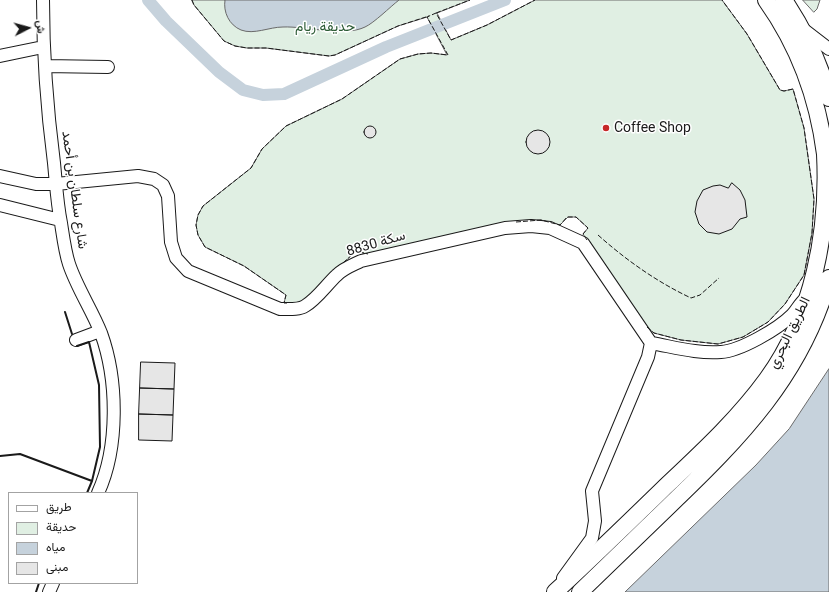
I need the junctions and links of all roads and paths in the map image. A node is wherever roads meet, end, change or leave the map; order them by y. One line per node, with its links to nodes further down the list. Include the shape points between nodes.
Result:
1 (43, 0): 5 (street, شارع سلطان بن أحمد)
2 (766, 0): 16 (main road, الطريق البحري, via 798,56 811,88 823,140 827,198 825,229)
3 (784, 0): 4 (main road)
4 (800, 27): 6 (street); 10 (main road, via 811,48)
5 (43, 47): 7 (street); 8 (street, شارع سلطان بن أحمد)
6 (829, 49)
7 (0, 56)
8 (44, 66): 9 (street); 12 (street, شارع سلطان بن أحمد)
9 (108, 67)
10 (829, 98)
11 (0, 176): 12 (street, سكة 8830, via 36,184)
12 (56, 184): 14 (street, شارع سلطان بن أحمد); 19 (street, سكة 8830, via 138,176 154,179 168,196 171,242 176,258 184,267 188,271 280,308 293,309 305,306 337,274 362,261 505,228 550,228 583,243)
13 (0, 205): 14 (street)
14 (60, 220): 17 (street, شارع سلطان بن أحمد, via 69,264)
15 (829, 278): 22 (main road, الطريق البحري, via 804,343 760,410 697,479)
16 (810, 292): 19 (street, via 792,316 768,333 742,346 723,352 704,352); 21 (main road, الطريق البحري, via 782,354 749,402 684,469)
17 (100, 331): 18 (street); 20 (street, شارع سلطان بن أحمد, via 110,367 113,422 108,460)
18 (76, 340)
19 (651, 343): 21 (street, via 648,357 592,491 595,521 592,538)
20 (98, 492)
21 (554, 592)
22 (580, 592)

